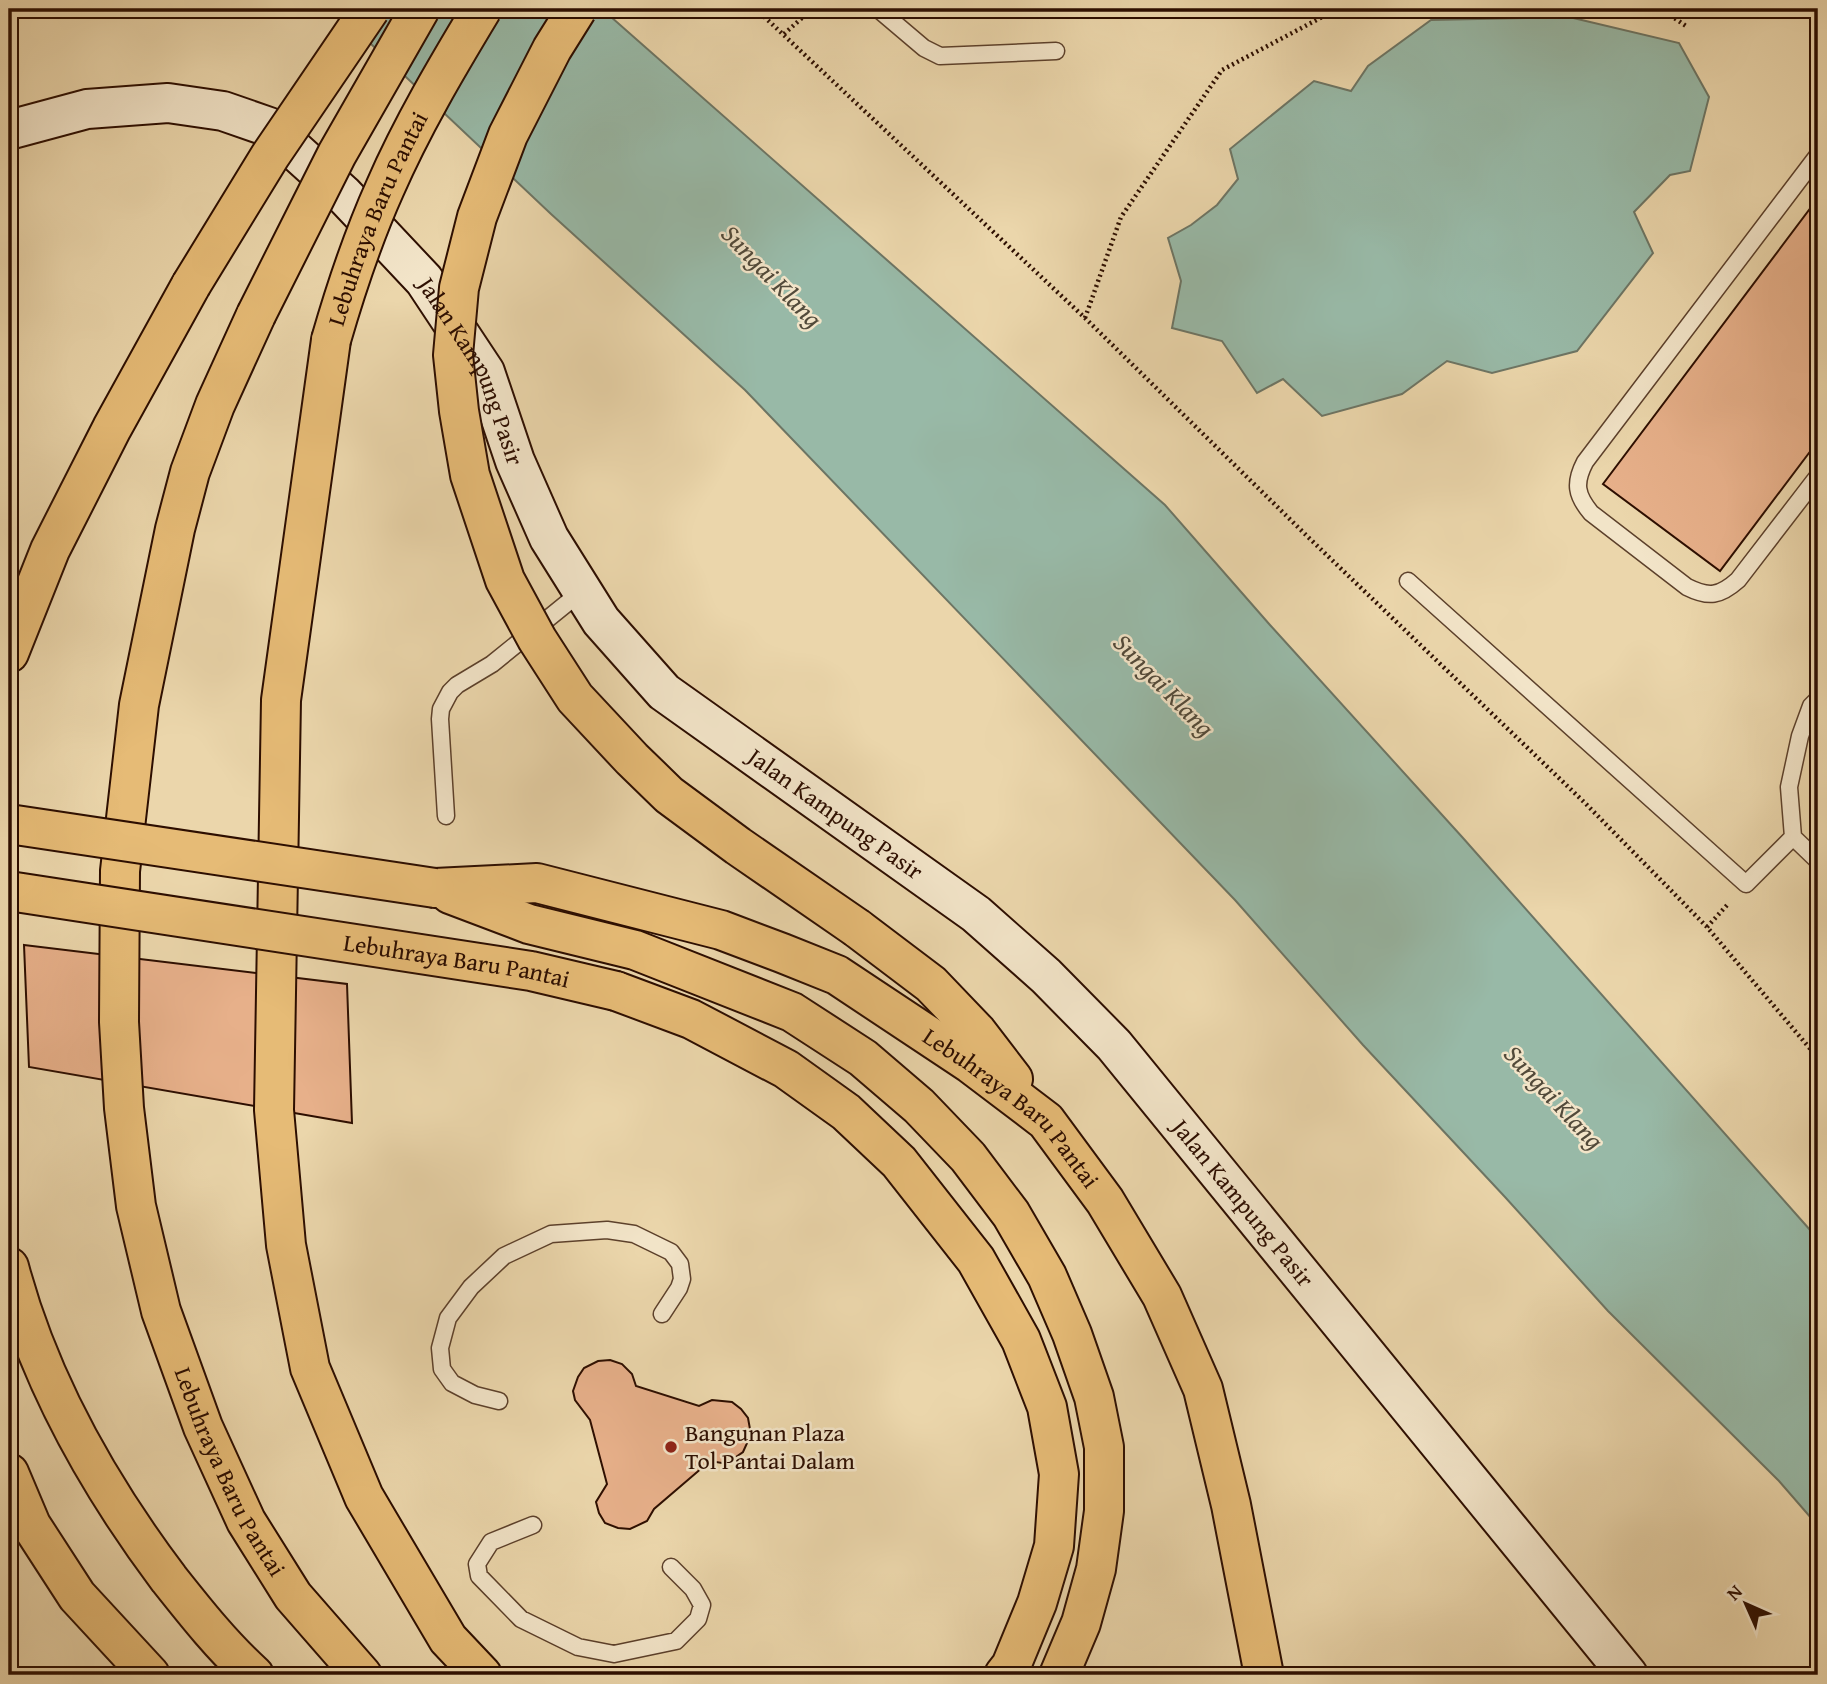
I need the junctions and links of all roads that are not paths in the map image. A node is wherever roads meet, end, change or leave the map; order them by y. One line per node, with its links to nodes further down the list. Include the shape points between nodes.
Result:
1 (370, 9): 12 (highway, bridge, via 270,156 191,285 50,551)
2 (419, 9): 29 (highway, Lebuhraya Baru Pantai, bridge, via 337,153 256,315 190,472 139,705 120,871 119,1022 124,1108 136,1206 161,1311 203,1427 246,1521 293,1596)
3 (482, 9): 30 (highway, Lebuhraya Baru Pantai, bridge, via 439,79 384,190 331,340 281,700 274,1110 286,1245 310,1368 364,1497 449,1639)
4 (578, 9): 20 (highway, bridge, via 508,135 477,216 459,288 453,355 459,411 470,475 505,580 575,698 632,759 669,795 932,984 977,1032)
5 (878, 9): 6 (lane, via 940,56)
6 (1056, 51)
7 (9, 130): 11 (street, Jalan Kampung Pasir, via 87,109 168,103 223,110 269,127 343,194 424,280 485,372 514,461 549,538)
8 (1818, 155): 9 (lane, via 1585,462 1578,474 1578,489 1591,513 1687,587 1714,594 1738,580)
9 (1818, 476)
10 (1408, 581): 16 (lane, via 1746,884)
11 (582, 591): 14 (lane, via 492,664 457,685 444,700 440,719); 34 (street, Jalan Kampung Pasir, via 601,621 664,692 976,914 1114,1045)
12 (9, 653)
13 (1818, 699): 16 (lane, via 1800,736 1789,787)
14 (446, 816)
15 (9, 824): 18 (highway, Lebuhraya Baru Pantai, bridge)
16 (1793, 837): 17 (lane)
17 (1818, 861)
18 (435, 888): 20 (highway, Lebuhraya Baru Pantai, via 537,883 721,930 837,975 971,1064); 32 (highway, Lebuhraya Baru Pantai, via 529,924 635,950 792,1012 863,1058 968,1157 1011,1214 1047,1276 1094,1396 1104,1447 1104,1511 1096,1569 1081,1623)
19 (9, 891): 31 (highway, Lebuhraya Baru Pantai, bridge, via 518,969 616,991 691,1019 774,1062 846,1112 899,1162 976,1259 1021,1340 1047,1407 1059,1474 1054,1546 1037,1603 1012,1666)
20 (1046, 1121): 33 (highway, Lebuhraya Baru Pantai, via 1105,1201 1162,1296 1203,1389)
21 (9, 1267): 28 (highway, via 50,1381 94,1469 197,1614)
22 (662, 1314): 23 (lane, via 679,1288 680,1264 671,1252 634,1234 607,1230 551,1234 504,1256 471,1287 448,1318 440,1348 442,1369 452,1383)
23 (499, 1401)
24 (9, 1473): 27 (highway, via 31,1525 77,1596)
25 (533, 1525): 26 (lane, via 491,1542 477,1564 479,1576 521,1619 579,1647 614,1654 676,1641 698,1619 702,1605)
26 (671, 1567)
27 (141, 1666)
28 (254, 1675)
29 (362, 1675)
30 (482, 1675)
31 (1004, 1675)
32 (1059, 1675)
33 (1264, 1675)
34 (1628, 1675)

